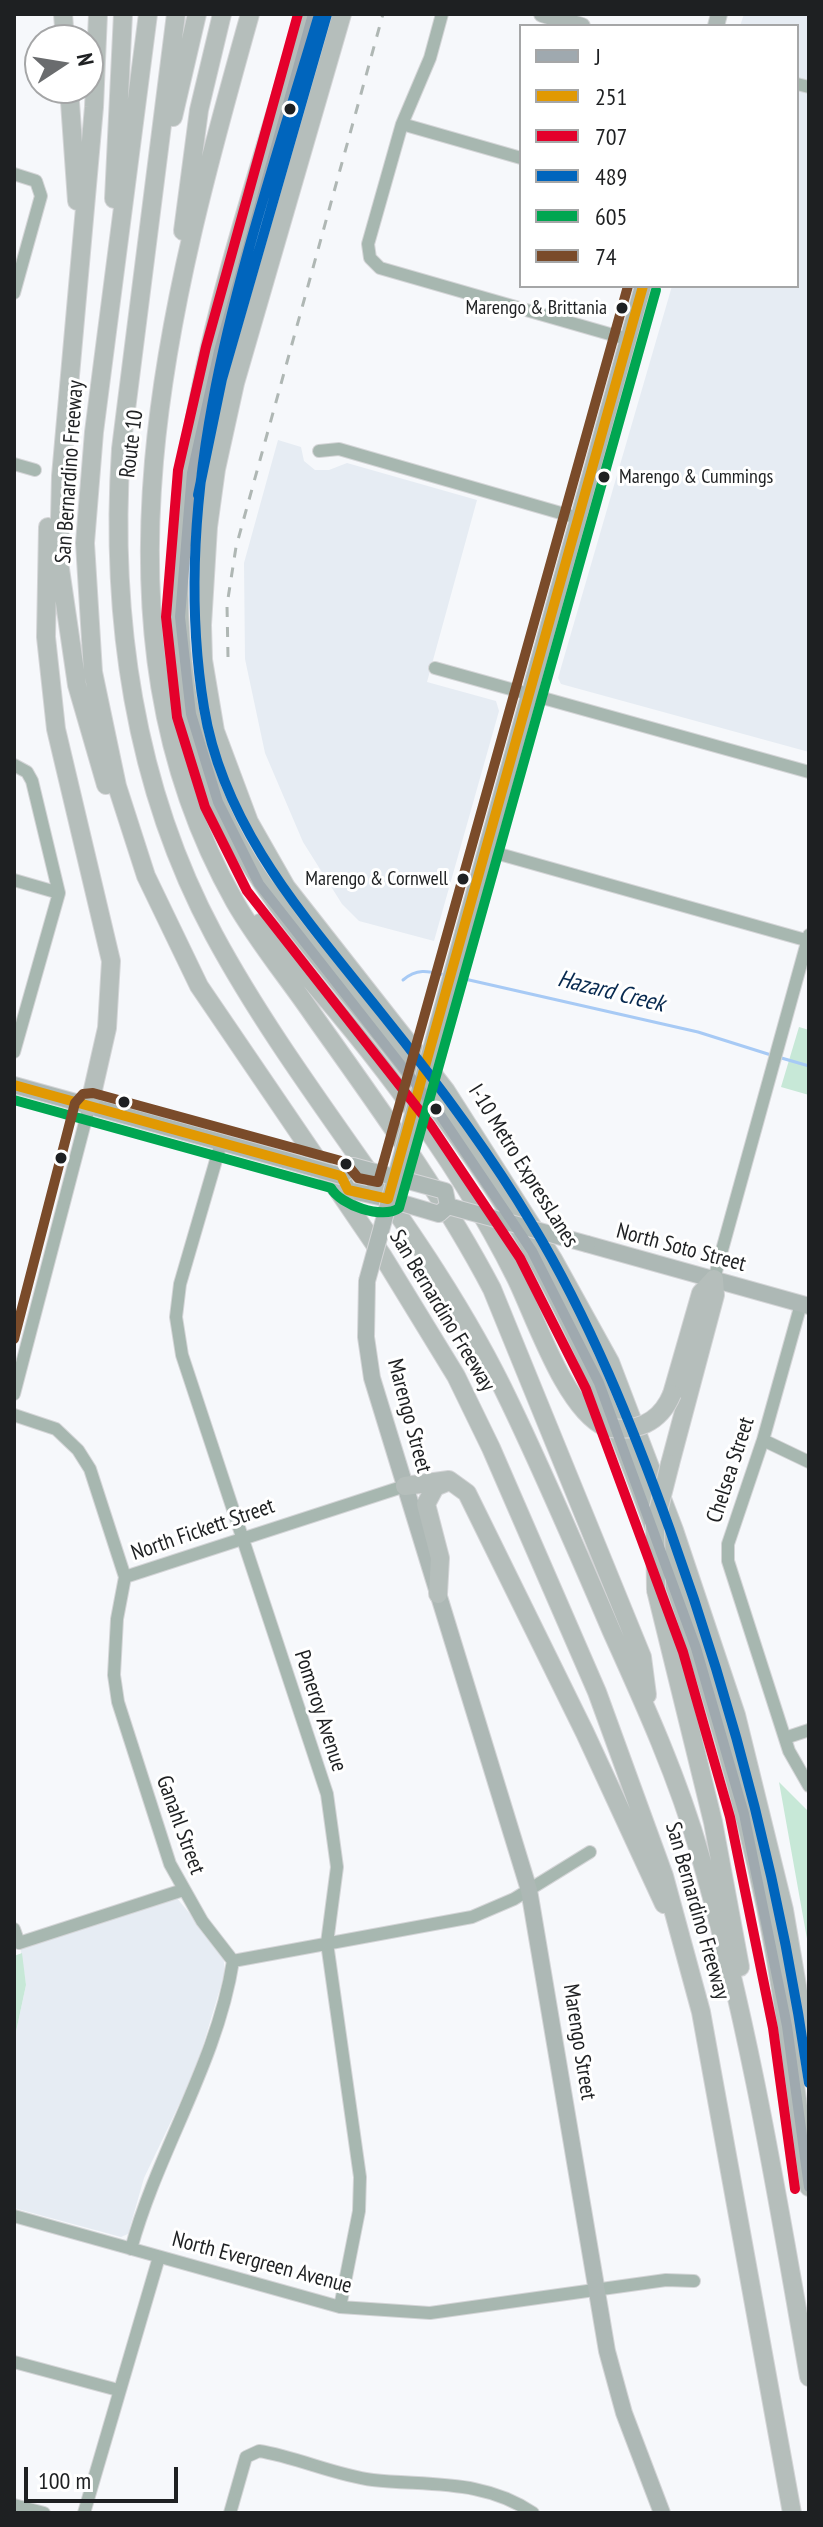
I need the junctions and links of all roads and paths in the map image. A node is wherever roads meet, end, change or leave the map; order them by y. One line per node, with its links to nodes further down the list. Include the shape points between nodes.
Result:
1 (98, 14): 19 (highway)
2 (123, 14): 22 (highway)
3 (148, 14): 22 (highway, San Bernardino Freeway)
4 (176, 14): 15 (highway, San Bernardino Freeway)
5 (197, 14): 15 (highway, via 178,104)
6 (250, 14): 18 (highway, Route 10)
7 (305, 14): 71 (highway, I-10 Metro ExpressLanes, via 213,337 192,430 181,521 180,617 191,714 218,802 259,884 441,1116 532,1251 599,1383 696,1648 744,1814 782,1997)
8 (342, 14): 69 (highway, I-10 Metro ExpressLanes, via 235,383 216,469 202,625 215,731 249,822 286,887 446,1091 553,1259 610,1362 736,1715 784,1910)
9 (442, 14): 14 (street)
10 (542, 14): 12 (main road)
11 (221, 17): 18 (highway, via 193,150 183,220)
12 (575, 24)
13 (70, 104): 19 (highway)
14 (402, 124): 16 (street); 23 (street, via 368,244 370,258 380,268)
15 (162, 141): 58 (highway, San Bernardino Freeway, via 121,449 117,546 132,696 156,796 195,898 237,974 478,1338)
16 (519, 157)
17 (14, 174): 21 (street, via 41,187)
18 (184, 266): 34 (highway, Route 10, via 150,492 150,595 170,735 195,819)
19 (80, 288): 24 (highway)
20 (642, 288): 23 (main road, Marengo Street)
21 (14, 293)
22 (112, 300): 37 (highway, San Bernardino Freeway, via 89,471 87,604 110,761)
23 (627, 339): 28 (main road, Marengo Street)
24 (67, 410): 37 (highway, via 59,562 77,685 112,803); 41 (highway, via 48,529 46,637 67,786 111,961 107,1028)
25 (319, 451): 28 (street, via 339,449)
26 (14, 464): 27 (street)
27 (35, 470)
28 (578, 518): 30 (main road, Marengo Street)
29 (435, 668): 30 (street)
30 (528, 693): 32 (street); 33 (main road, Marengo Street)
31 (14, 765): 36 (street, via 27,772)
32 (809, 772)
33 (485, 850): 38 (street); 44 (main road, Marengo Street, bridge)
34 (222, 878): 47 (highway, bridge, via 450,1158 586,1414 605,1427 625,1430 660,1415 672,1394 701,1293); 58 (highway, via 254,933 416,1162 492,1289 642,1657)
35 (14, 880): 36 (street)
36 (59, 893): 39 (street)
37 (161, 913): 68 (highway, San Bernardino Freeway, via 218,1016 382,1255 468,1400 597,1692 660,1861)
38 (808, 939): 47 (street)
39 (14, 1052)
40 (14, 1085): 41 (main road, North Soto Street)
41 (89, 1107): 42 (main road, North Soto Street); 49 (street)
42 (221, 1143): 43 (main road, North Soto Street, bridge); 55 (street, Pomeroy Avenue, via 180,1284 176,1317 182,1355)
43 (341, 1176): 44 (main road, North Soto Street, bridge, via 353,1166); 45 (main road, North Soto Street, via 348,1190)
44 (394, 1177): 45 (main road, Marengo Street, bridge); 46 (main road, North Soto Street, bridge, via 445,1191)
45 (388, 1199): 46 (main road, North Soto Street, bridge, via 439,1214); 54 (main road, Marengo Street, bridge, via 367,1281 366,1337 372,1378)
46 (448, 1206): 47 (main road, North Soto Street, bridge)
47 (714, 1279): 48 (main road, North Soto Street); 70 (highway, bridge, via 715,1295 655,1523 656,1590 729,1897)
48 (805, 1305): 51 (street, Chelsea Street)
49 (14, 1394)
50 (14, 1415): 56 (street, North Fickett Street, via 56,1429 78,1450 90,1469)
51 (763, 1440): 52 (street); 60 (street, Chelsea Street, via 728,1544 728,1561)
52 (809, 1462)
53 (457, 1483): 54 (highway); 57 (highway, via 435,1487 426,1504 440,1558); 68 (highway, via 467,1493 585,1733)
54 (405, 1486): 55 (street, North Fickett Street); 57 (main road, Marengo Street)
55 (241, 1537): 56 (street, North Fickett Street); 66 (street, Pomeroy Avenue, via 327,1794 337,1867)
56 (125, 1577): 63 (street, Ganahl Street, via 117,1619 118,1702)
57 (438, 1594): 64 (main road, Marengo Street)
58 (650, 1714): 70 (highway, San Bernardino Freeway, via 699,1851)
59 (809, 1730): 60 (street)
60 (785, 1738): 61 (street, Chelsea Street)
61 (809, 1786)
62 (590, 1852): 64 (street)
63 (183, 1890): 65 (street, via 19,1943); 67 (street, Ganahl Street)
64 (529, 1890): 66 (street, via 472,1917); 76 (main road, Marengo Street)
65 (14, 1929)
66 (327, 1943): 67 (street); 77 (street, Pomeroy Avenue, via 360,2177 359,2211)
67 (233, 1961): 73 (street, via 202,2073 142,2206)
68 (690, 1966): 87 (highway, San Bernardino Freeway)
69 (809, 2056)
70 (762, 2112): 79 (highway, San Bernardino Freeway)
71 (809, 2187)
72 (14, 2216): 73 (street, North Evergreen Avenue)
73 (131, 2249): 74 (street, North Evergreen Avenue)
74 (159, 2257): 77 (street, North Evergreen Avenue); 80 (street)
75 (694, 2281): 76 (street, North Evergreen Avenue)
76 (596, 2291): 77 (street, North Evergreen Avenue, via 430,2313); 86 (main road, Marengo Street, via 624,2413)
77 (340, 2307)
78 (14, 2362): 80 (street)
79 (809, 2377)
80 (118, 2390): 83 (street)
81 (14, 2505): 82 (street)
82 (44, 2513)
83 (84, 2513)
84 (230, 2513): 85 (street, via 246,2457 259,2451 374,2480 435,2482 494,2493)
85 (533, 2513)
86 (662, 2513)
87 (792, 2513)

